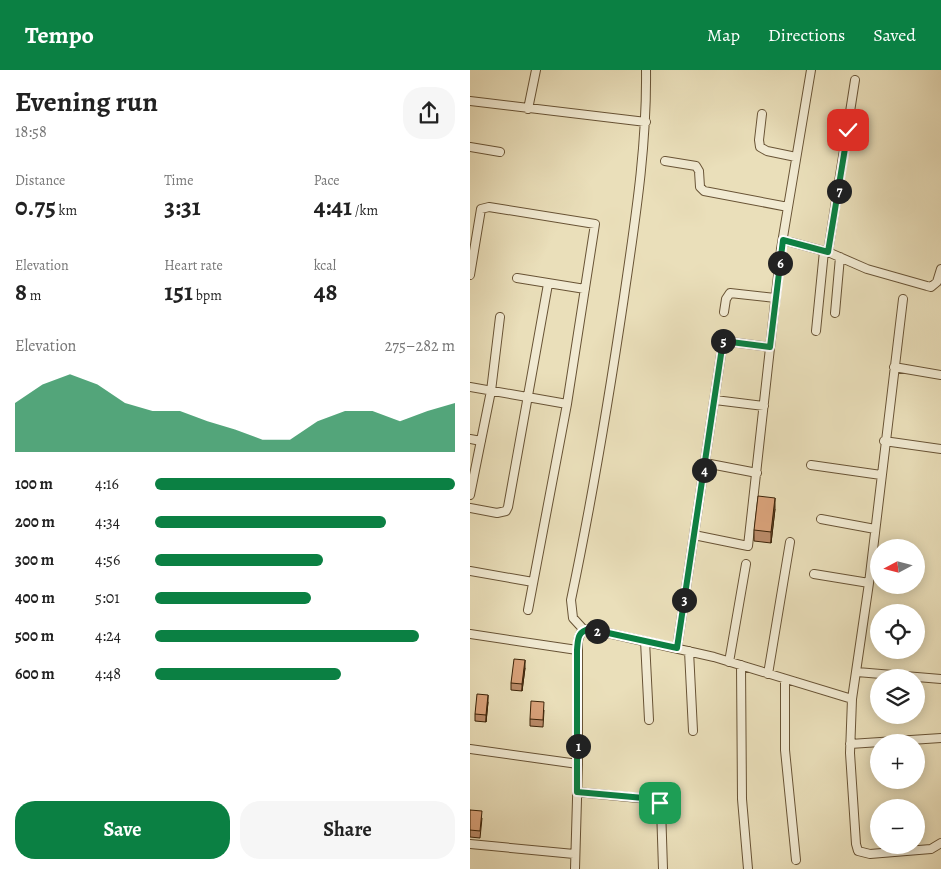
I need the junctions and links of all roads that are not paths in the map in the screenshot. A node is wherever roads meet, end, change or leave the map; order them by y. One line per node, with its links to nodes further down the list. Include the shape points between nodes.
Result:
1 (536, 70): 6 (street)
2 (646, 70): 8 (street)
3 (811, 70): 11 (street)
4 (855, 80): 15 (street)
5 (470, 101): 6 (street)
6 (528, 108): 8 (street)
7 (762, 114): 11 (street, via 760,146 767,151)
8 (646, 122): 58 (street, via 639,198 616,347 570,600 573,618)
9 (470, 147): 10 (street)
10 (500, 152)
11 (796, 157): 13 (street)
12 (665, 161): 13 (street, via 696,166 698,182 704,191)
13 (788, 207): 14 (street)
14 (783, 240): 15 (street); 22 (street)
15 (826, 252): 16 (street); 27 (street)
16 (840, 257): 17 (street, via 867,269 931,287 937,282); 25 (street)
17 (941, 269)
18 (470, 273): 21 (street, via 481,209 489,207 595,224)
19 (517, 278): 20 (street)
20 (548, 284): 21 (street); 33 (street)
21 (585, 289): 35 (street)
22 (775, 298): 24 (street, via 730,293); 28 (street)
23 (903, 299): 29 (street)
24 (724, 312)
25 (835, 313)
26 (500, 318): 32 (street)
27 (816, 332)
28 (770, 347): 34 (street, via 723,341); 36 (street)
29 (894, 367): 30 (street); 38 (street)
30 (941, 375)
31 (470, 387): 32 (street)
32 (491, 391): 33 (street); 39 (street)
33 (528, 397): 35 (street); 47 (street, via 506,511 498,513)
34 (715, 400): 36 (street); 41 (street)
35 (567, 404): 55 (street)
36 (764, 406): 44 (street)
37 (470, 439): 39 (street)
38 (884, 440): 40 (street); 45 (street)
39 (481, 442): 43 (street)
40 (941, 449)
41 (705, 463): 44 (street); 50 (street)
42 (812, 465): 45 (street)
43 (473, 469): 46 (street)
44 (757, 473): 50 (street, via 748,546)
45 (881, 475): 49 (street)
46 (470, 495)
47 (470, 508)
48 (821, 519): 49 (street)
49 (875, 529): 56 (street)
50 (694, 535): 61 (street)
51 (790, 542): 67 (street)
52 (746, 564): 64 (street)
53 (470, 571): 55 (street)
54 (814, 574): 56 (street)
55 (534, 582): 57 (street)
56 (869, 583): 66 (street)
57 (528, 610)
58 (584, 630): 60 (street); 62 (street)
59 (470, 634): 62 (street)
60 (645, 641): 61 (street); 71 (street)
61 (677, 648): 63 (street)
62 (577, 650): 76 (street)
63 (690, 651): 64 (street); 72 (street)
64 (729, 662): 65 (street)
65 (741, 665): 67 (street); 84 (street, via 742,799)
66 (857, 672): 68 (street); 70 (street)
67 (768, 674): 69 (street)
68 (941, 679)
69 (785, 680): 70 (street); 81 (street, via 785,750)
70 (852, 699): 74 (street)
71 (649, 720)
72 (693, 731)
73 (941, 738): 74 (street)
74 (850, 744): 78 (street, via 858,852 931,849)
75 (470, 749): 76 (street)
76 (578, 764): 77 (street)
77 (577, 792): 80 (street); 83 (street, via 659,800)
78 (941, 843)
79 (470, 844): 80 (street)
80 (574, 854): 82 (street)
81 (796, 860)
82 (575, 869)
83 (663, 869)
84 (748, 869)

